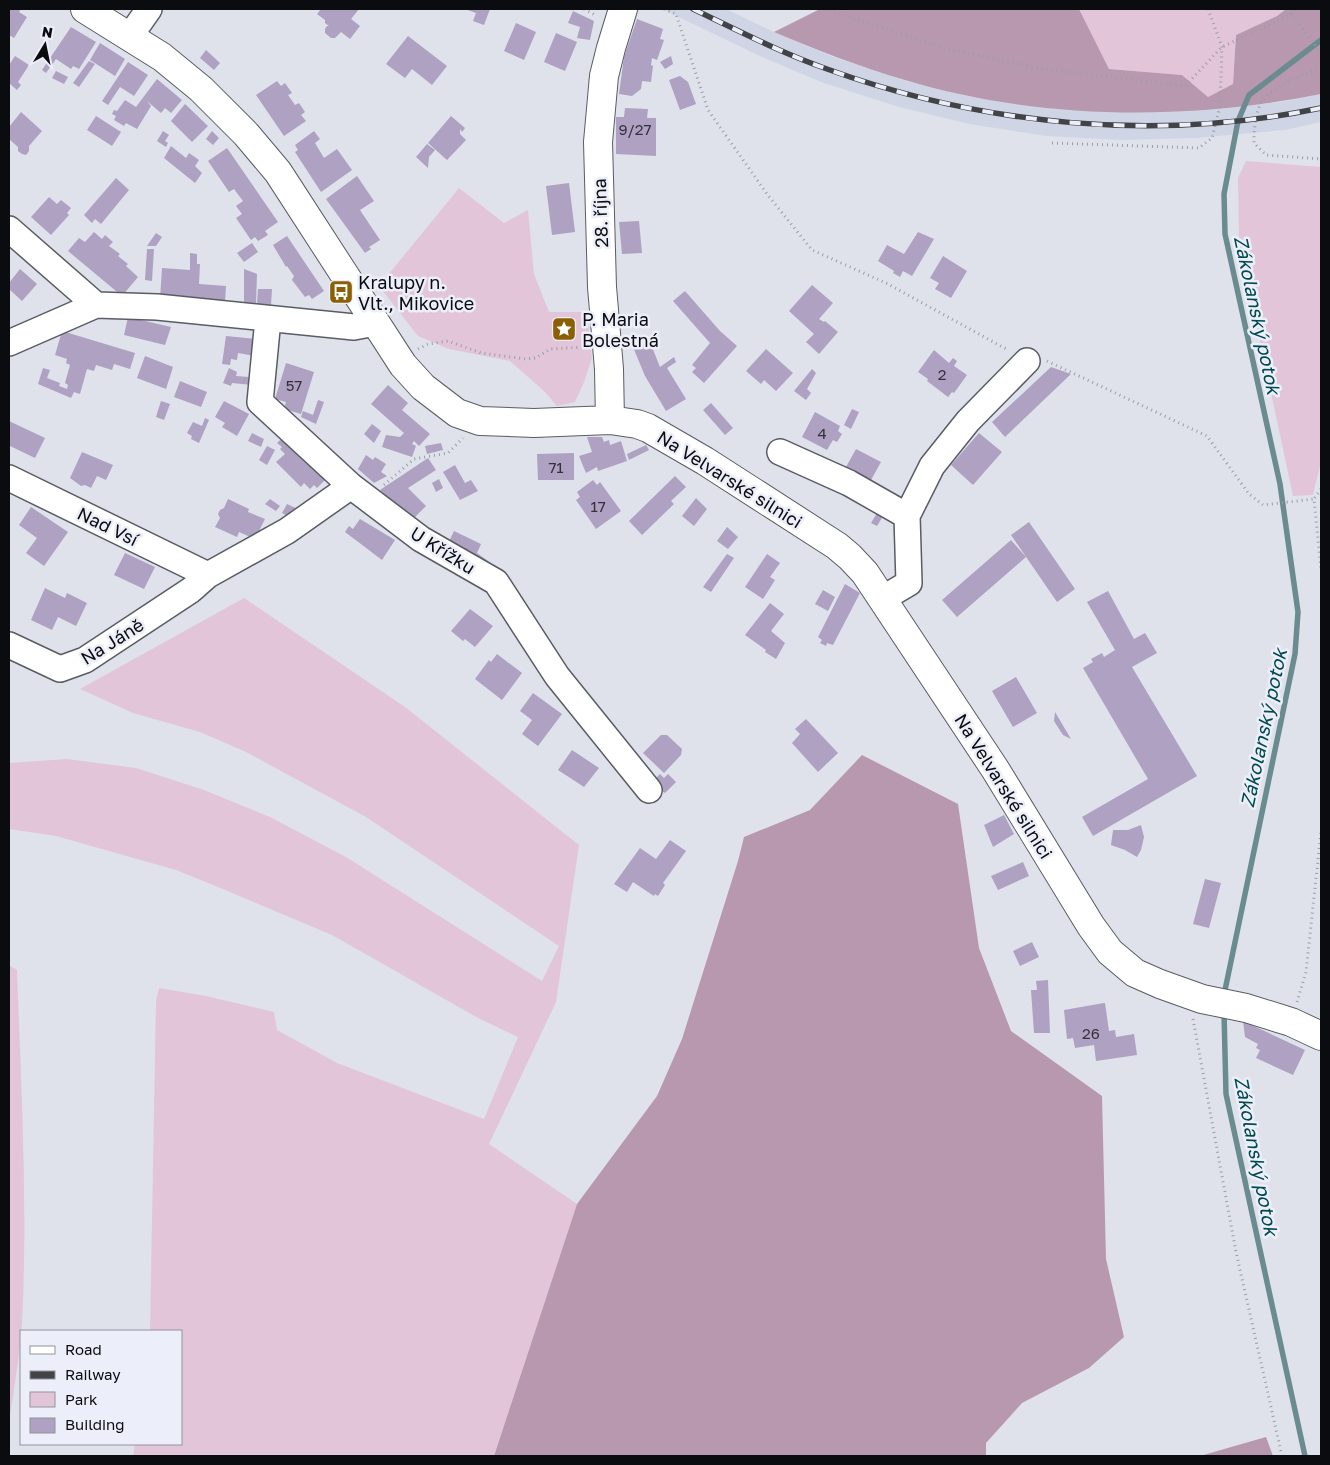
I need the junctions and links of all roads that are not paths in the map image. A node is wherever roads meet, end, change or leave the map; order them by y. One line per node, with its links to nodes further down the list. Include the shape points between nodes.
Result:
1 (86, 9): 4 (main road, Na Velvarské silnici)
2 (149, 9): 4 (street)
3 (614, 14): 11 (main road, 28. října, via 598,142)
4 (130, 36): 8 (main road, Na Velvarské silnici, via 182,72 259,148 278,172)
5 (9, 229): 6 (street)
6 (96, 305): 7 (street, via 157,307); 9 (street)
7 (268, 319): 8 (street, via 354,327); 14 (street, U Křížku, via 260,402)
8 (375, 323): 11 (main road, Na Velvarské silnici, via 403,365 423,387 457,413 480,421)
9 (9, 343)
10 (1027, 361): 15 (street, via 968,421 932,466)
11 (610, 420): 17 (main road, Na Velvarské silnici, via 637,424 661,435 836,546 865,573)
12 (780, 452): 15 (street, via 849,483)
13 (9, 478): 16 (street, Nad Vsí)
14 (359, 492): 16 (street, Na Jáně); 19 (street, U Křížku, via 421,539 496,582 557,676)
15 (907, 516): 17 (street, via 909,583)
16 (208, 575): 18 (street, Na Jáně, via 191,590 85,660 60,669)
17 (882, 599): 20 (main road, Na Velvarské silnici, via 995,769 1110,952 1135,973 1197,997 1290,1022)
18 (9, 645)
19 (649, 790)
20 (1321, 1036)

